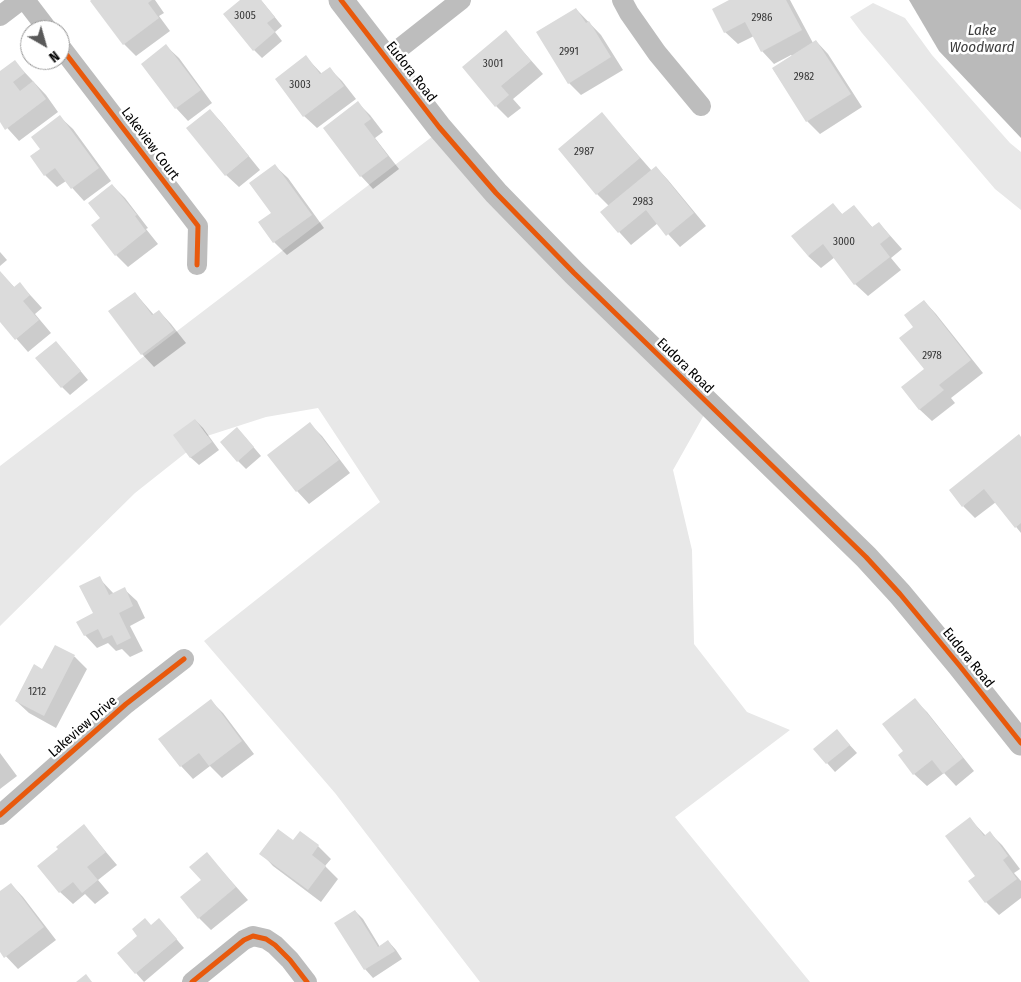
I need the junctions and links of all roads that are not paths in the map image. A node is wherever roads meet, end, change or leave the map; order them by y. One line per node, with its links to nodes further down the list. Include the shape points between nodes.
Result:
1 (21, 0): 6 (street)
2 (25, 0): 7 (street)
3 (341, 0): 9 (street, Eudora Road)
4 (461, 0): 9 (street)
5 (622, 0): 10 (street, via 657,53)
6 (0, 16)
7 (40, 20)
8 (70, 59): 11 (street, Lakeview Court, via 198,226)
9 (386, 59): 13 (street, Eudora Road, via 438,127 496,193 883,576 959,664)
10 (701, 106)
11 (197, 265)
12 (184, 658): 14 (street, Lakeview Drive)
13 (1021, 743)
14 (0, 814)
15 (192, 982): 16 (street, via 252,936 275,945)
16 (307, 982)

